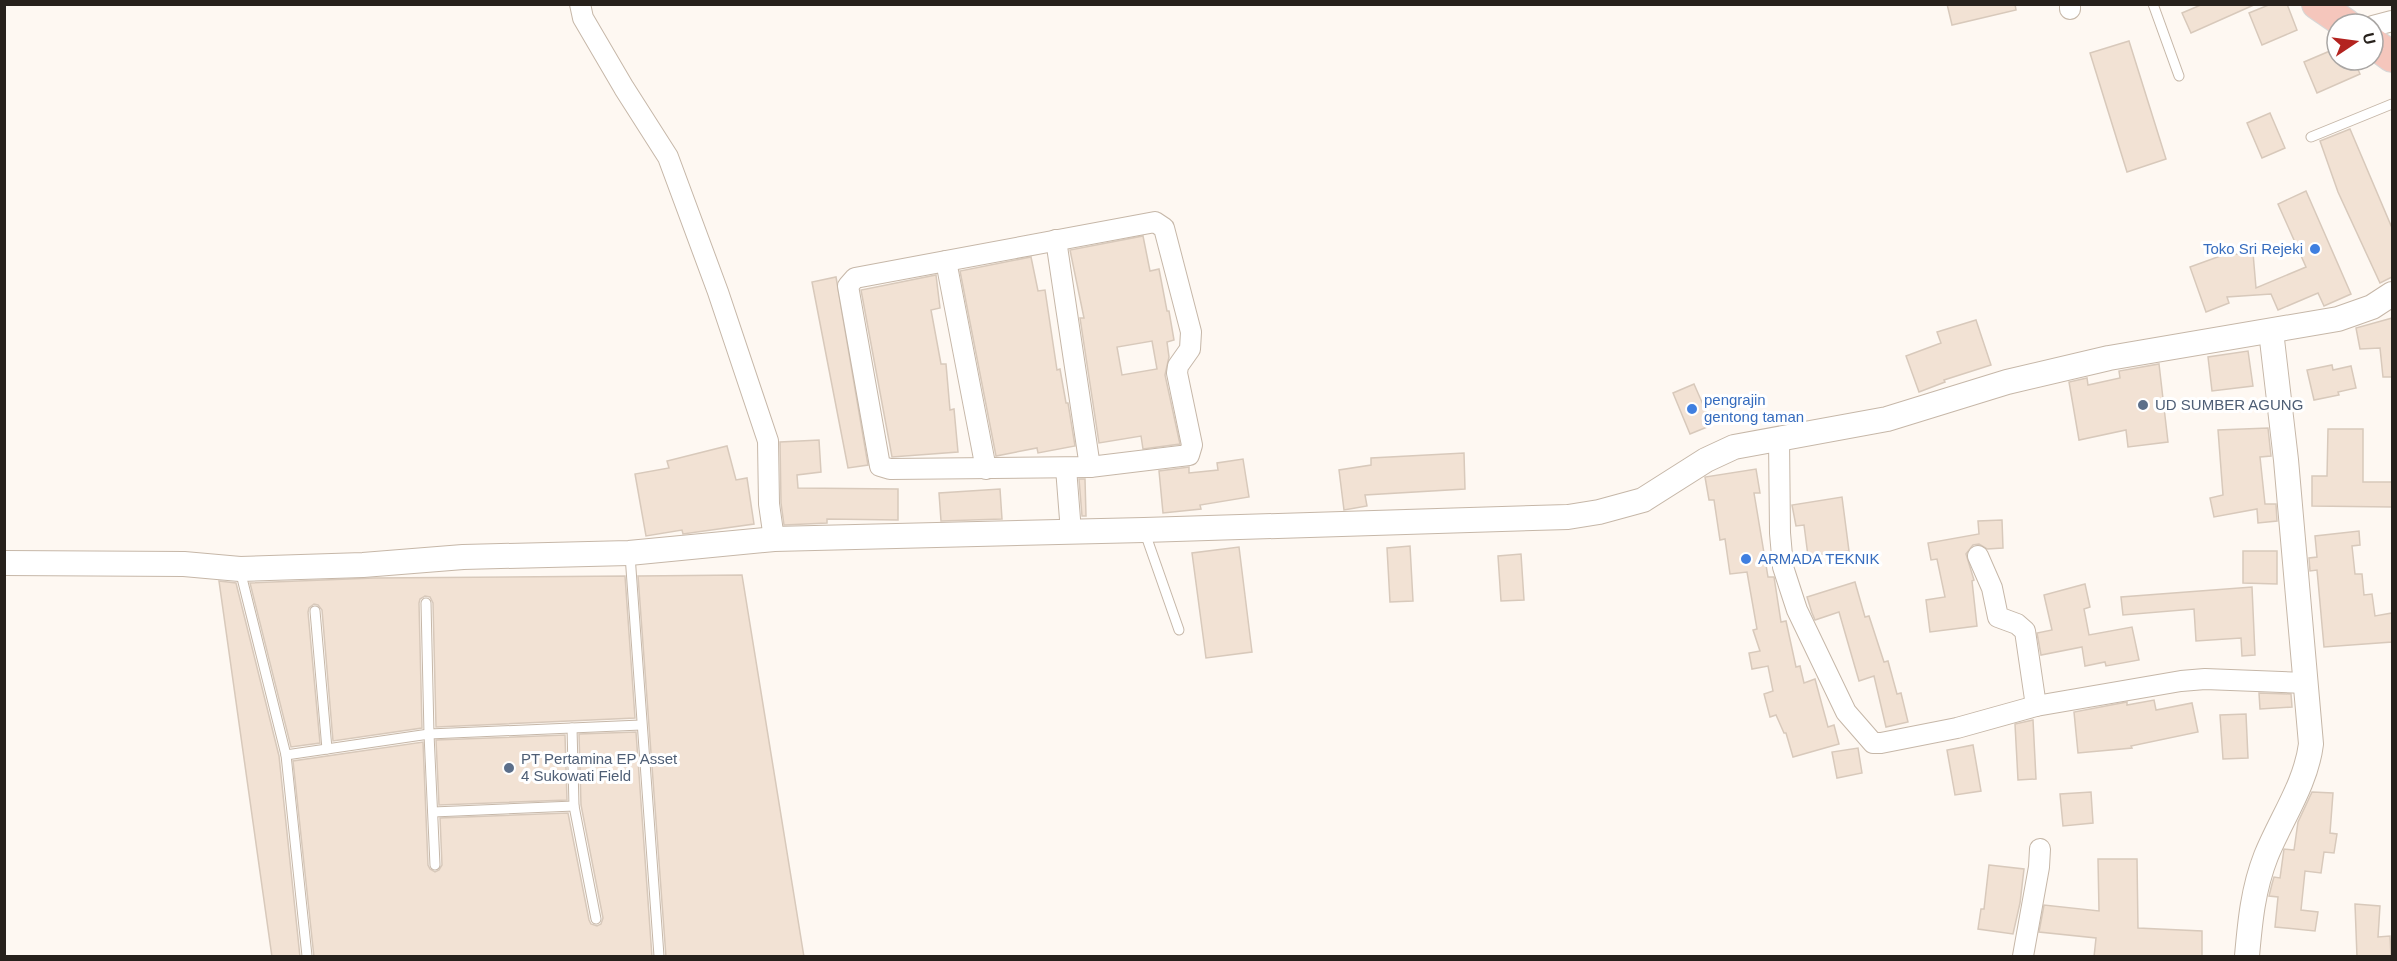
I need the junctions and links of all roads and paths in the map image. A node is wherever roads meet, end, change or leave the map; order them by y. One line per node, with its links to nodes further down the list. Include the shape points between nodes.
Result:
1 (580, 4): 16 (street, via 583,18 668,157 718,292 768,441)
2 (2153, 4): 3 (lane)
3 (2179, 76)
4 (2392, 104): 5 (lane)
5 (2311, 137)
6 (1056, 240): 7 (street); 11 (street); 11 (street, via 1148,223 1160,225 1164,228 1191,332 1190,349 1177,373 1192,446 1189,455)
7 (946, 261): 13 (street); 13 (street, via 855,278 848,286 878,460 880,466 890,469)
8 (2392, 294): 9 (street, via 2354,315)
9 (2271, 331): 10 (street, via 2109,358 2007,382 1887,419); 24 (street)
10 (1779, 438): 14 (street, via 1734,447 1643,500 1599,512 1534,519); 25 (street, via 1783,567 1797,610 1846,712 1867,738 1881,743 1957,728)
11 (1090, 467): 12 (street)
12 (1066, 468): 13 (street); 15 (street)
13 (986, 469)
14 (1144, 531): 15 (street); 23 (lane)
15 (1071, 532): 16 (street)
16 (774, 539): 17 (street)
17 (629, 553): 20 (street); 26 (lane)
18 (1978, 556): 25 (street, via 1992,588 1998,617 2025,631)
19 (4, 563): 20 (street, via 184,564)
20 (240, 569): 30 (lane)
21 (426, 603): 28 (lane)
22 (315, 611): 29 (lane)
23 (1179, 630)
24 (2306, 683): 25 (street, via 2181,681); 39 (street, via 2309,764 2256,883)
25 (2036, 706)
26 (641, 725): 27 (lane); 37 (lane)
27 (572, 728): 28 (lane); 31 (lane)
28 (429, 734): 29 (lane); 32 (lane)
29 (327, 749): 30 (lane)
30 (286, 755): 36 (lane)
31 (574, 806): 32 (lane); 35 (lane)
32 (433, 812): 34 (lane)
33 (2040, 849): 38 (street)
34 (435, 865)
35 (596, 919)
36 (308, 957)
37 (659, 957)
38 (2023, 957)
39 (2247, 957)

